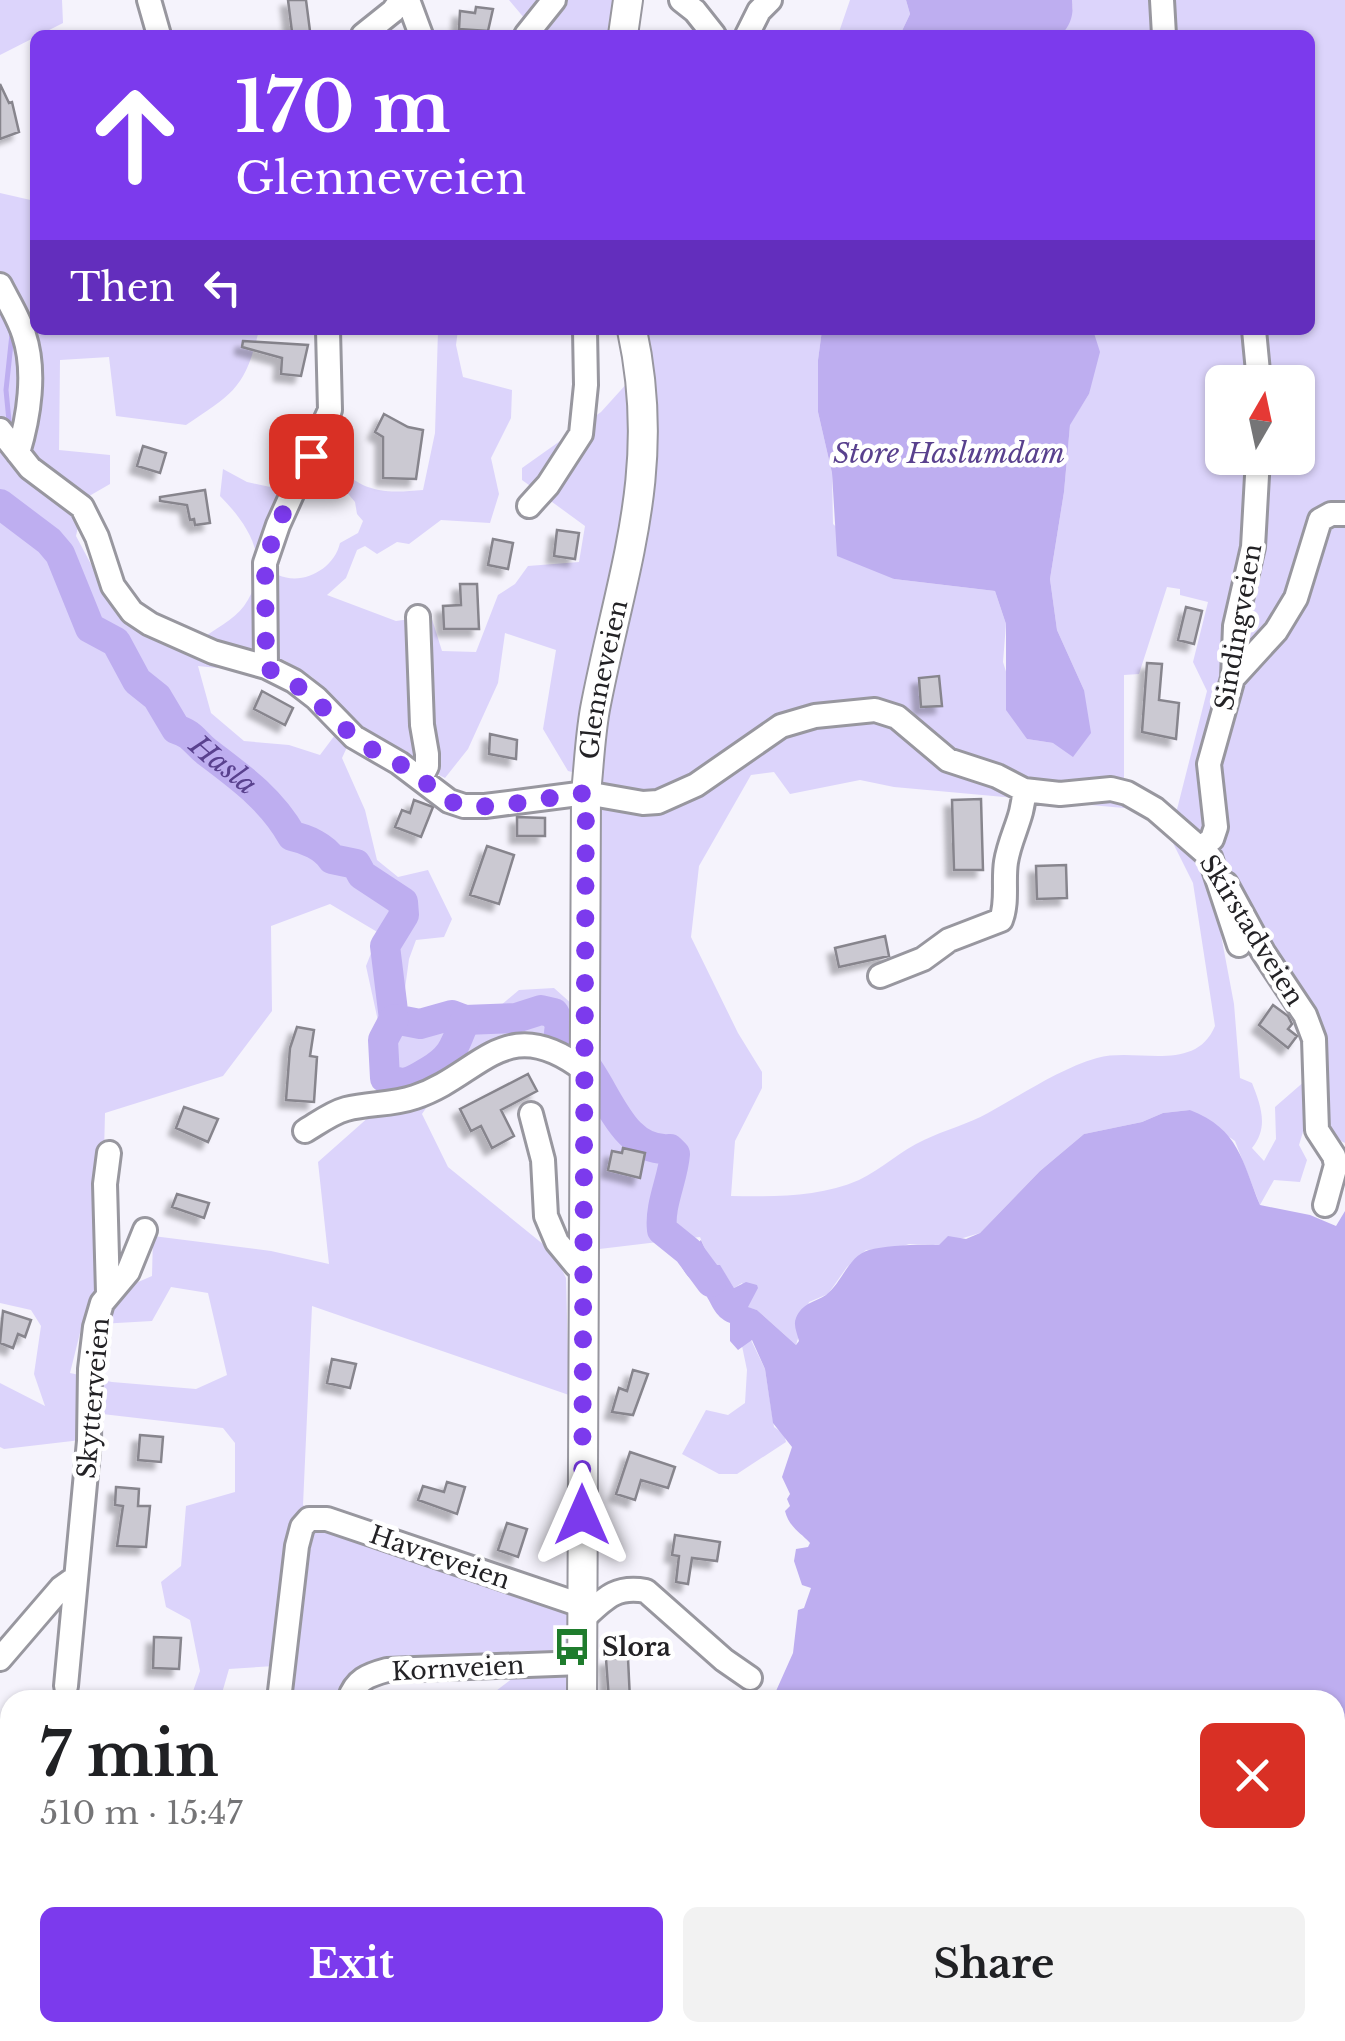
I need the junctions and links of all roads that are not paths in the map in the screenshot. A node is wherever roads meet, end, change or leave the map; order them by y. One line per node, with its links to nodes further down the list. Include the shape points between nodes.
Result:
1 (149, 0): 8 (street)
2 (404, 0): 9 (street); 10 (street)
3 (554, 0): 11 (street)
4 (628, 0): 12 (main road)
5 (680, 0): 13 (street)
6 (770, 0): 14 (street)
7 (1162, 0): 15 (street)
8 (158, 30)
9 (369, 30)
10 (419, 30)
11 (530, 30)
12 (624, 30)
13 (710, 30)
14 (750, 30)
15 (1164, 30)
16 (0, 285): 23 (street, via 25,337 28,365)
17 (328, 335): 28 (street, via 330,410 265,562)
18 (585, 335): 25 (street, via 585,423)
19 (633, 335): 32 (main road, Glenneveien, via 644,396 642,484 595,711)
20 (1254, 335): 21 (street)
21 (1257, 365)
22 (0, 430): 23 (street, Skirstadveien)
23 (18, 453): 28 (street, Skirstadveien, via 82,507 113,586 132,612 214,652)
24 (1257, 475): 29 (street, Sindingveien)
25 (530, 506)
26 (1345, 514): 29 (street, via 1320,520 1296,598)
27 (418, 617): 30 (street, via 427,766)
28 (266, 668): 30 (street, Skirstadveien, via 294,681 367,746)
29 (1233, 678): 33 (street, Sindingveien, via 1209,764 1216,827)
30 (421, 778): 32 (street, Skirstadveien, via 439,796 464,806)
31 (1024, 790): 32 (street, Skirstadveien, via 948,760 897,717 867,710 781,726 665,800); 33 (street, Skirstadveien, via 1122,791); 36 (street, via 1024,811 1007,857 1001,920)
32 (586, 793): 37 (main road, Glenneveien)
33 (1202, 847): 34 (street, Skirstadveien)
34 (1216, 874): 35 (street); 41 (street, Skirstadveien, via 1314,1039 1316,1130 1336,1165)
35 (1239, 945)
36 (880, 976)
37 (584, 1070): 39 (street, via 551,1051 497,1050 420,1096 347,1109); 43 (main road)
38 (531, 1114): 43 (street, via 543,1160 546,1216 557,1242 576,1265)
39 (304, 1132)
40 (109, 1153): 44 (street)
41 (1325, 1205)
42 (145, 1230): 44 (street, Skytterveien, via 128,1272)
43 (583, 1264): 46 (main road)
44 (108, 1293): 45 (street, Skytterveien, via 92,1343)
45 (75, 1578): 47 (street); 50 (street, Skytterveien)
46 (581, 1608): 48 (main road); 49 (street, via 587,1615 610,1593 646,1592); 51 (street, Havreveien, via 327,1519 309,1519 289,1602)
47 (0, 1659)
48 (582, 1662): 52 (street, Kornveien, via 387,1670 364,1677); 53 (main road)
49 (750, 1678)
50 (66, 1686)
51 (281, 1690)
52 (356, 1690)
53 (582, 1690)

